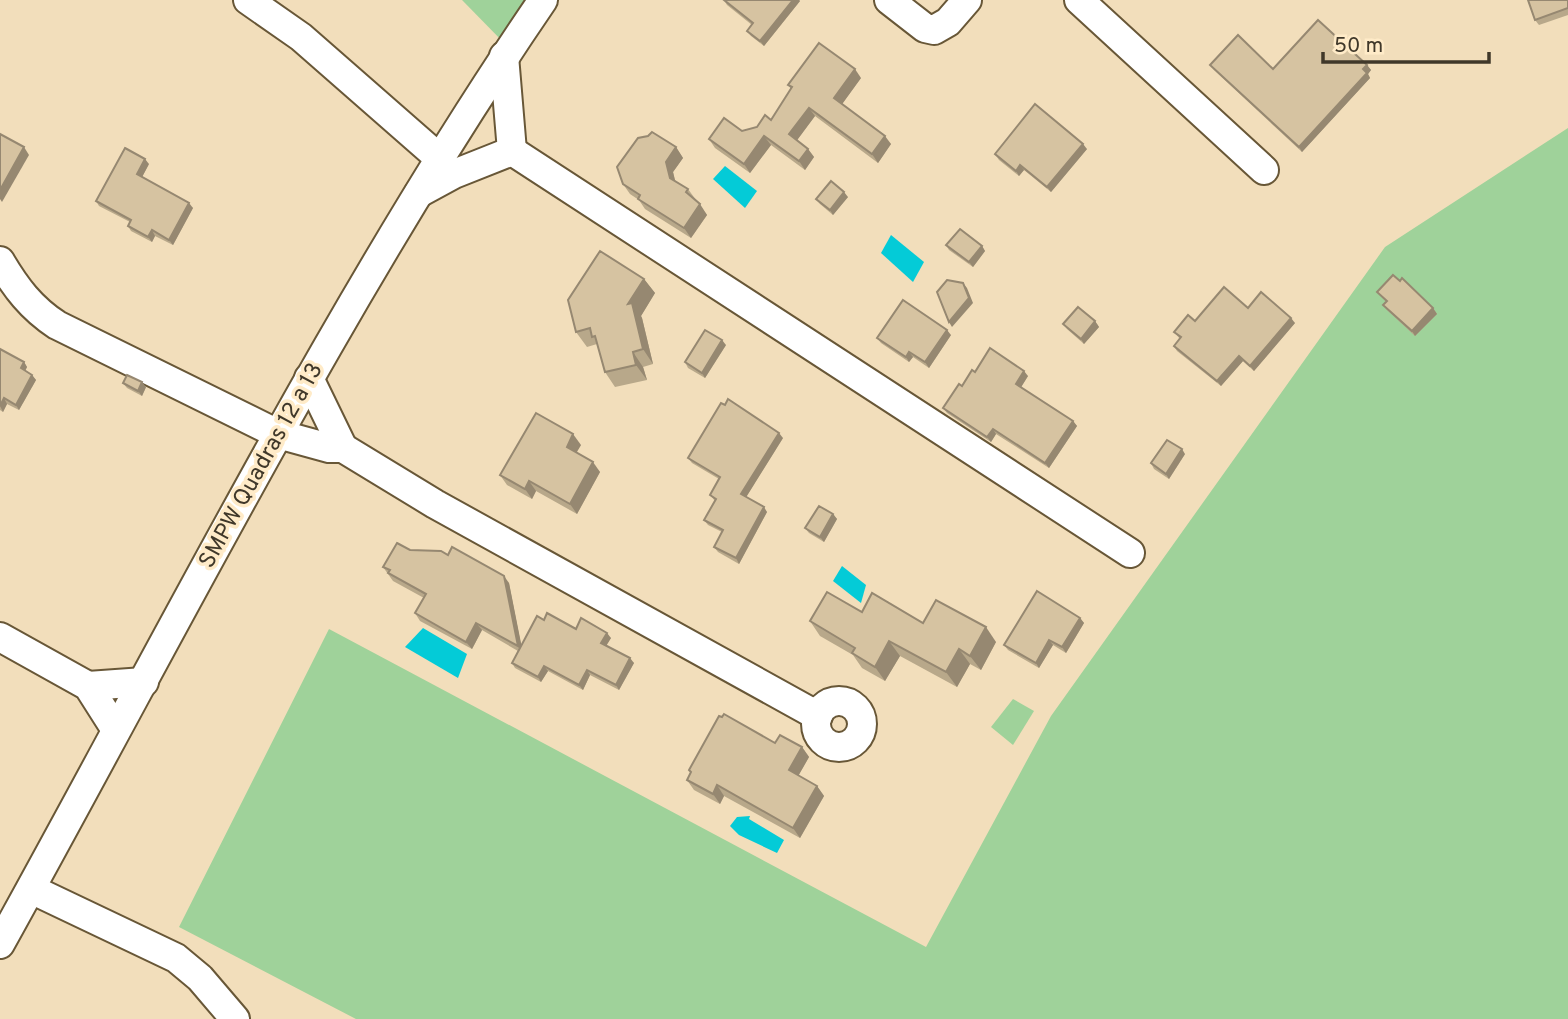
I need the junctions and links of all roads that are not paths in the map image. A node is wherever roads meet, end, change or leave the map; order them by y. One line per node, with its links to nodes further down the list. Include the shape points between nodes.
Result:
1 (248, 0): 8 (street, via 301,37)
2 (543, 0): 6 (street, SMPW Quadras 12 a 13)
3 (889, 0): 4 (street, via 934,30)
4 (967, 0)
5 (1079, 0): 9 (street)
6 (504, 56): 7 (street); 8 (street, SMPW Quadras 12 a 13)
7 (512, 151): 10 (street); 15 (street)
8 (438, 157): 10 (street, SMPW Quadras 12 a 13)
9 (1264, 170)
10 (419, 193): 12 (street, SMPW Quadras 12 a 13)
11 (0, 261): 13 (street, via 30,305 57,326)
12 (309, 378): 13 (street, SMPW Quadras 12 a 13); 14 (street)
13 (278, 434): 14 (street); 17 (street, SMPW Quadras 12 a 13)
14 (343, 448): 19 (street)
15 (1130, 553)
16 (0, 637): 18 (street)
17 (144, 682): 18 (street); 20 (street, SMPW Quadras 12 a 13)
18 (88, 686): 20 (street)
19 (818, 716)
20 (116, 730): 21 (street, SMPW Quadras 12 a 13)
21 (31, 888): 22 (street, SMPW Quadras 12 a 13); 23 (street, via 176,958 212,990)
22 (0, 943)
23 (235, 1019)

